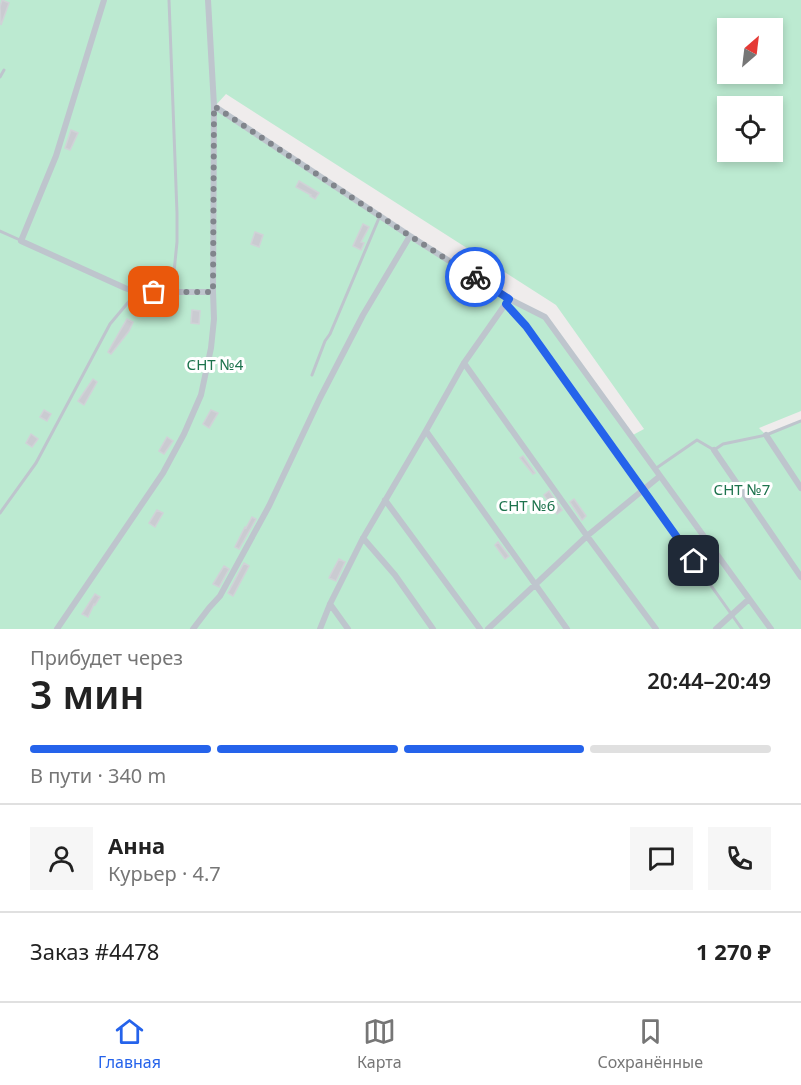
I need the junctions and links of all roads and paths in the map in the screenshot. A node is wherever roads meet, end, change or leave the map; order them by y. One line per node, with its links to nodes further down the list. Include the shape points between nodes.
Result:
1 (104, 0): 10 (street, via 56,156)
2 (169, 0): 12 (lane, via 177,213)
3 (208, 0): 6 (street)
4 (4, 70): 5 (lane)
5 (0, 77)
6 (214, 106): 7 (street); 13 (street)
7 (380, 216): 9 (street); 16 (lane)
8 (0, 231): 10 (lane)
9 (410, 236): 14 (street); 35 (street, via 363,315 220,596)
10 (21, 241): 11 (street)
11 (136, 292): 12 (street); 26 (lane, via 110,324 36,463)
12 (172, 292): 13 (street)
13 (213, 292): 34 (street, via 211,348 201,395 184,434 163,473)
14 (507, 301): 15 (street); 21 (street, via 545,317); 24 (lane)
15 (464, 363): 18 (street); 27 (street)
16 (312, 375)
17 (801, 421): 19 (lane)
18 (426, 431): 25 (street); 30 (street)
19 (766, 435): 20 (lane, via 723,444); 23 (street)
20 (714, 450): 21 (lane, via 697,440); 29 (street)
21 (655, 469): 22 (street)
22 (660, 476): 24 (street); 31 (street)
23 (801, 488)
24 (643, 490): 27 (street); 33 (lane)
25 (385, 500): 28 (street); 39 (street)
26 (0, 513)
27 (587, 536): 30 (street); 42 (street)
28 (363, 538): 32 (street); 38 (street)
29 (801, 577)
30 (536, 584): 40 (street); 41 (street)
31 (749, 599): 33 (street); 45 (street)
32 (330, 604): 36 (street); 37 (street)
33 (732, 615): 43 (street); 44 (lane)
34 (57, 629)
35 (193, 629)
36 (320, 629)
37 (348, 629)
38 (433, 629)
39 (480, 629)
40 (488, 629)
41 (567, 629)
42 (656, 629)
43 (716, 629)
44 (742, 629)
45 (771, 629)

